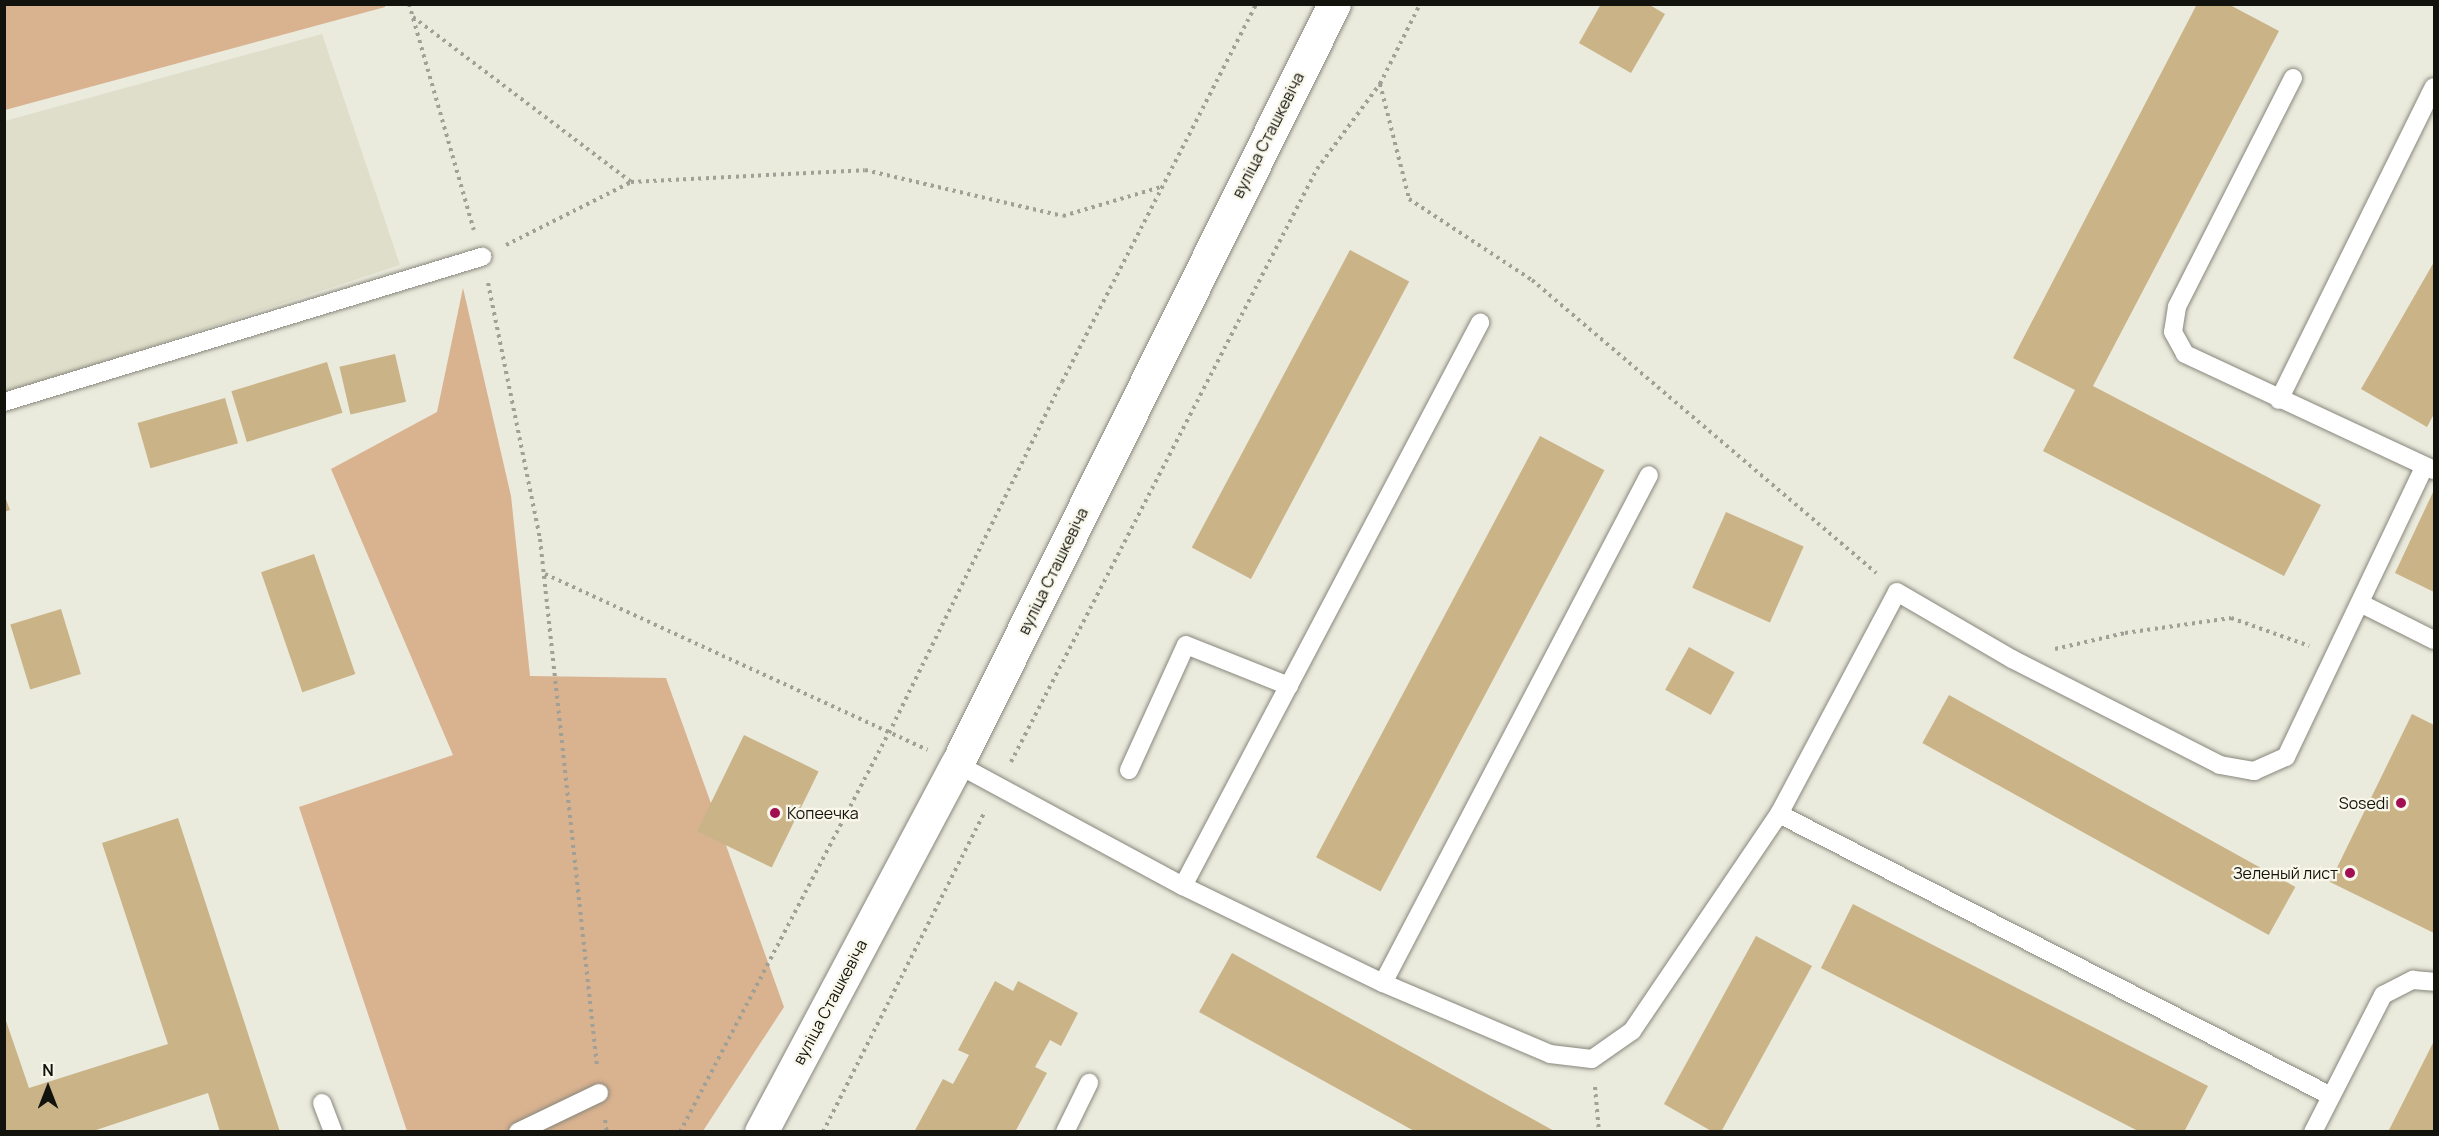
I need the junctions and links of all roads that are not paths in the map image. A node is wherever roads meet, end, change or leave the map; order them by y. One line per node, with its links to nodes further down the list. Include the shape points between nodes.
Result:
1 (1334, 4): 13 (street, вуліца Сташкевіча)
2 (2293, 78): 6 (lane, via 2177,307 2172,332 2185,354)
3 (2434, 87): 6 (lane)
4 (482, 257): 7 (lane)
5 (1480, 323): 12 (lane)
6 (2279, 400): 8 (lane)
7 (4, 402)
8 (2430, 468): 10 (lane)
9 (1648, 475): 18 (lane)
10 (2360, 603): 11 (lane); 15 (lane, via 2286,757 2254,771 2220,765 2012,659 1897,592)
11 (2434, 640)
12 (1289, 686): 14 (lane, via 1186,645); 16 (lane)
13 (957, 764): 16 (lane); 25 (street, вуліца Сташкевіча)
14 (1129, 770)
15 (1779, 814): 18 (lane, via 1632,1031 1592,1059 1550,1054); 21 (lane)
16 (1184, 885): 18 (lane)
17 (2434, 982): 21 (lane, via 2413,980 2383,995)
18 (1383, 983)
19 (1089, 1083): 26 (lane)
20 (600, 1093): 24 (lane)
21 (2331, 1096): 27 (lane)
22 (322, 1103): 23 (lane)
23 (333, 1131)
24 (518, 1131)
25 (761, 1131)
26 (1065, 1131)
27 (2313, 1131)

